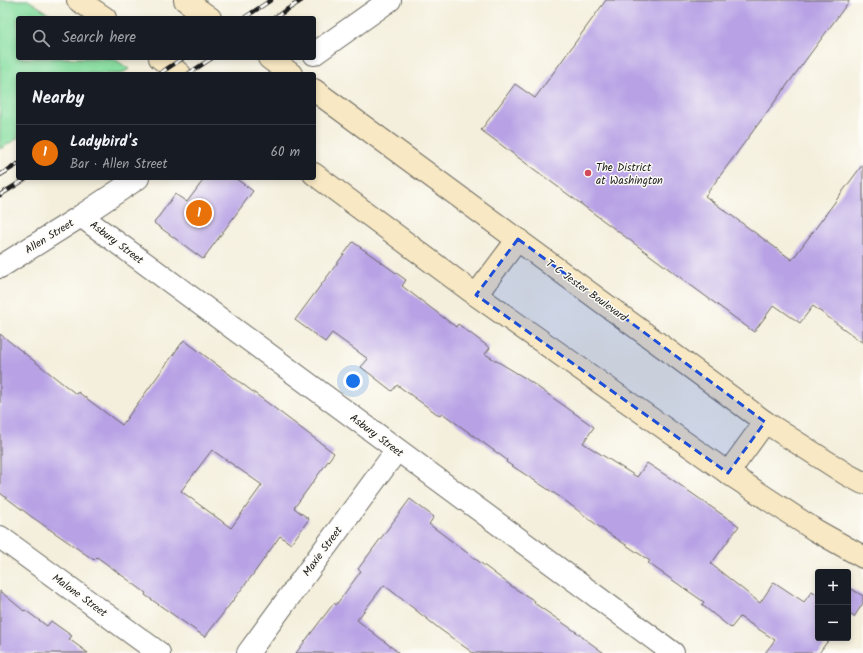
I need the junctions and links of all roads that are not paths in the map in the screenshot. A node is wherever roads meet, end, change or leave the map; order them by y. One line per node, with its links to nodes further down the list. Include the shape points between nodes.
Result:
1 (78, 0): 4 (main road)
2 (184, 0): 5 (main road)
3 (390, 0): 6 (street)
4 (101, 16)
5 (207, 16)
6 (316, 53)
7 (162, 60): 10 (main road)
8 (272, 60): 11 (main road)
9 (306, 60): 12 (street)
10 (178, 72)
11 (289, 72)
12 (291, 72)
13 (316, 91): 17 (main road, T C Jester Boulevard)
14 (316, 175): 19 (main road)
15 (135, 180): 16 (street, Allen Street)
16 (81, 216): 18 (street, Allen Street); 21 (street, Asbury Street)
17 (518, 239): 19 (main road); 20 (main road, T C Jester Boulevard)
18 (0, 267)
19 (476, 295): 22 (main road)
20 (765, 422): 22 (main road); 23 (main road, T C Jester Boulevard)
21 (397, 450): 27 (street, Maxie Street); 28 (street, Asbury Street)
22 (728, 473): 25 (main road, via 815,530)
23 (863, 483)
24 (0, 538): 26 (street, Malone Street)
25 (863, 556)
26 (159, 653)
27 (248, 653)
28 (673, 653)

